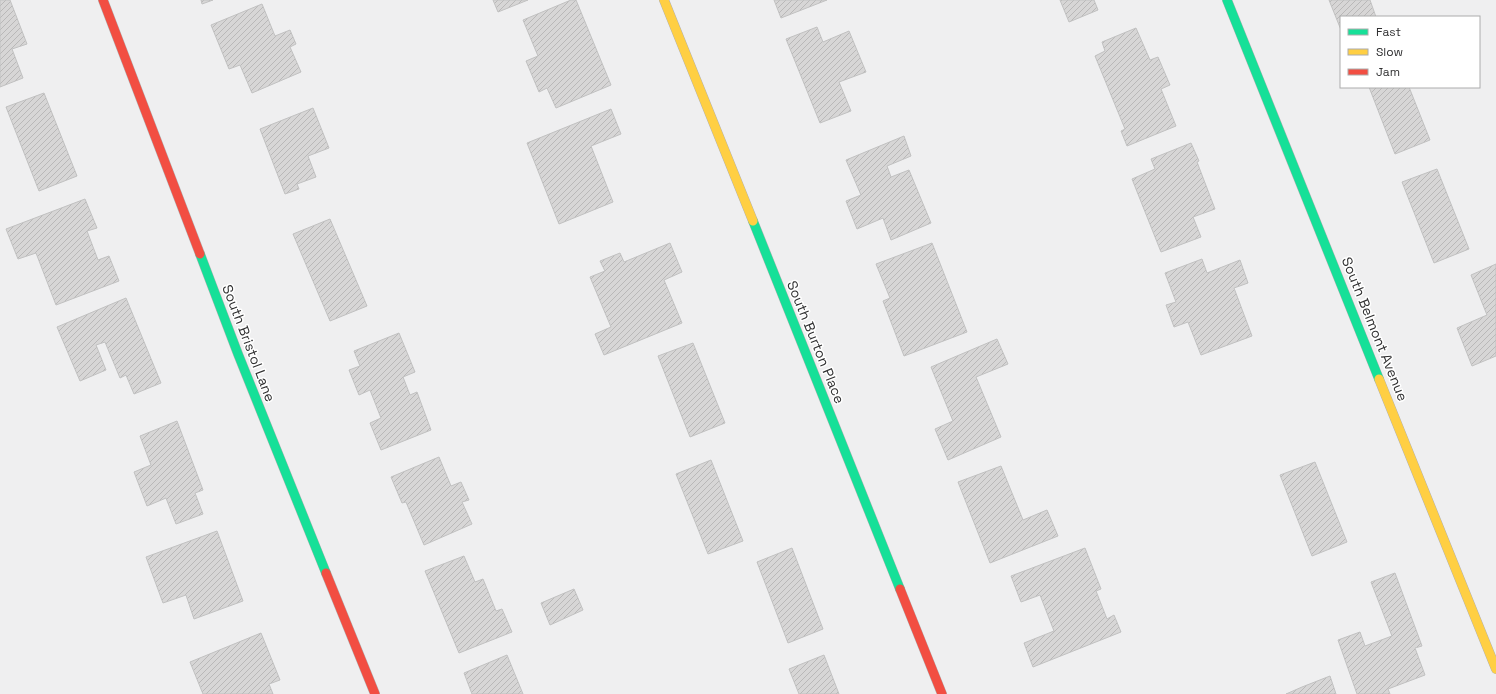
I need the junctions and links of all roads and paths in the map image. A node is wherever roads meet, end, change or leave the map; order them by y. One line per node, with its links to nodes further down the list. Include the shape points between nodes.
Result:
1 (103, 0): 5 (street, South Bristol Lane, via 238,354)
2 (664, 0): 6 (street, South Burton Place)
3 (1227, 0): 4 (street, South Belmont Avenue)
4 (1496, 669)
5 (375, 694)
6 (942, 694)

